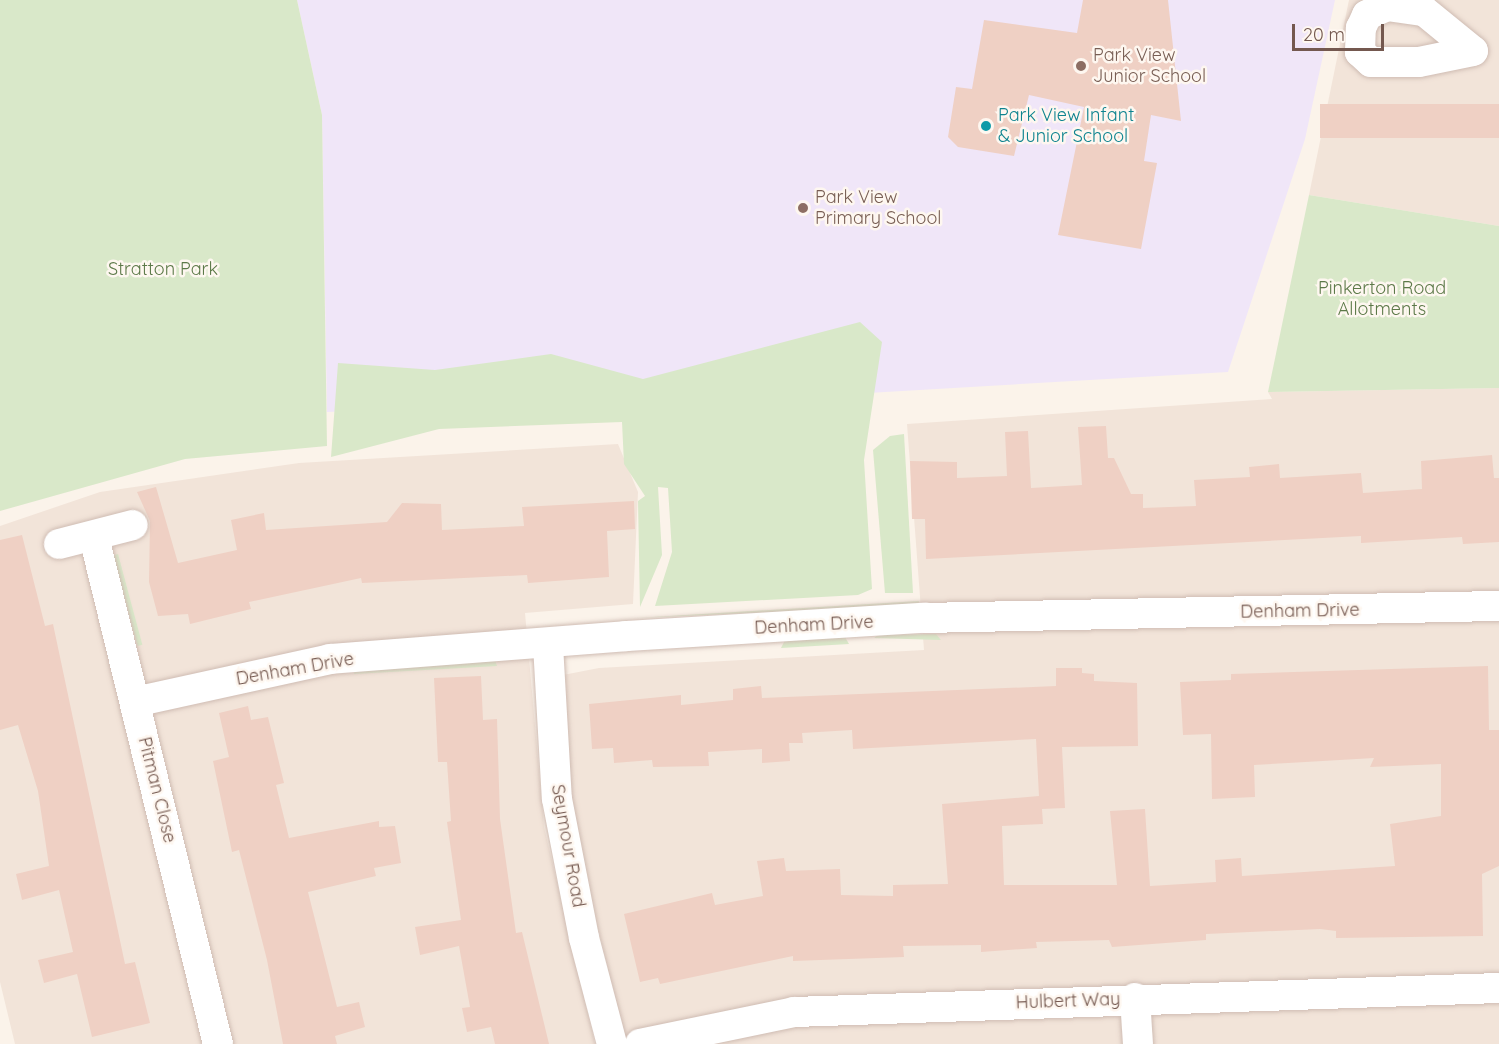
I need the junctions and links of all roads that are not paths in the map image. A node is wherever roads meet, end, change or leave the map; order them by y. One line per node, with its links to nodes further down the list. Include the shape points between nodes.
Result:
1 (133, 525): 2 (street)
2 (94, 537): 3 (street); 6 (street, Pitman Close)
3 (59, 544)
4 (1499, 606): 5 (street, Denham Drive, via 924,618)
5 (548, 645): 6 (street, Denham Drive, via 330,658); 10 (street, Seymour Road, via 557,799 584,938)
6 (135, 702): 9 (street, Pitman Close)
7 (1499, 988): 8 (street, Hulbert Way)
8 (1135, 998): 11 (street, Hulbert Way, via 794,1012); 12 (street)
9 (218, 1044)
10 (612, 1044)
11 (640, 1044)
12 (1138, 1044)

